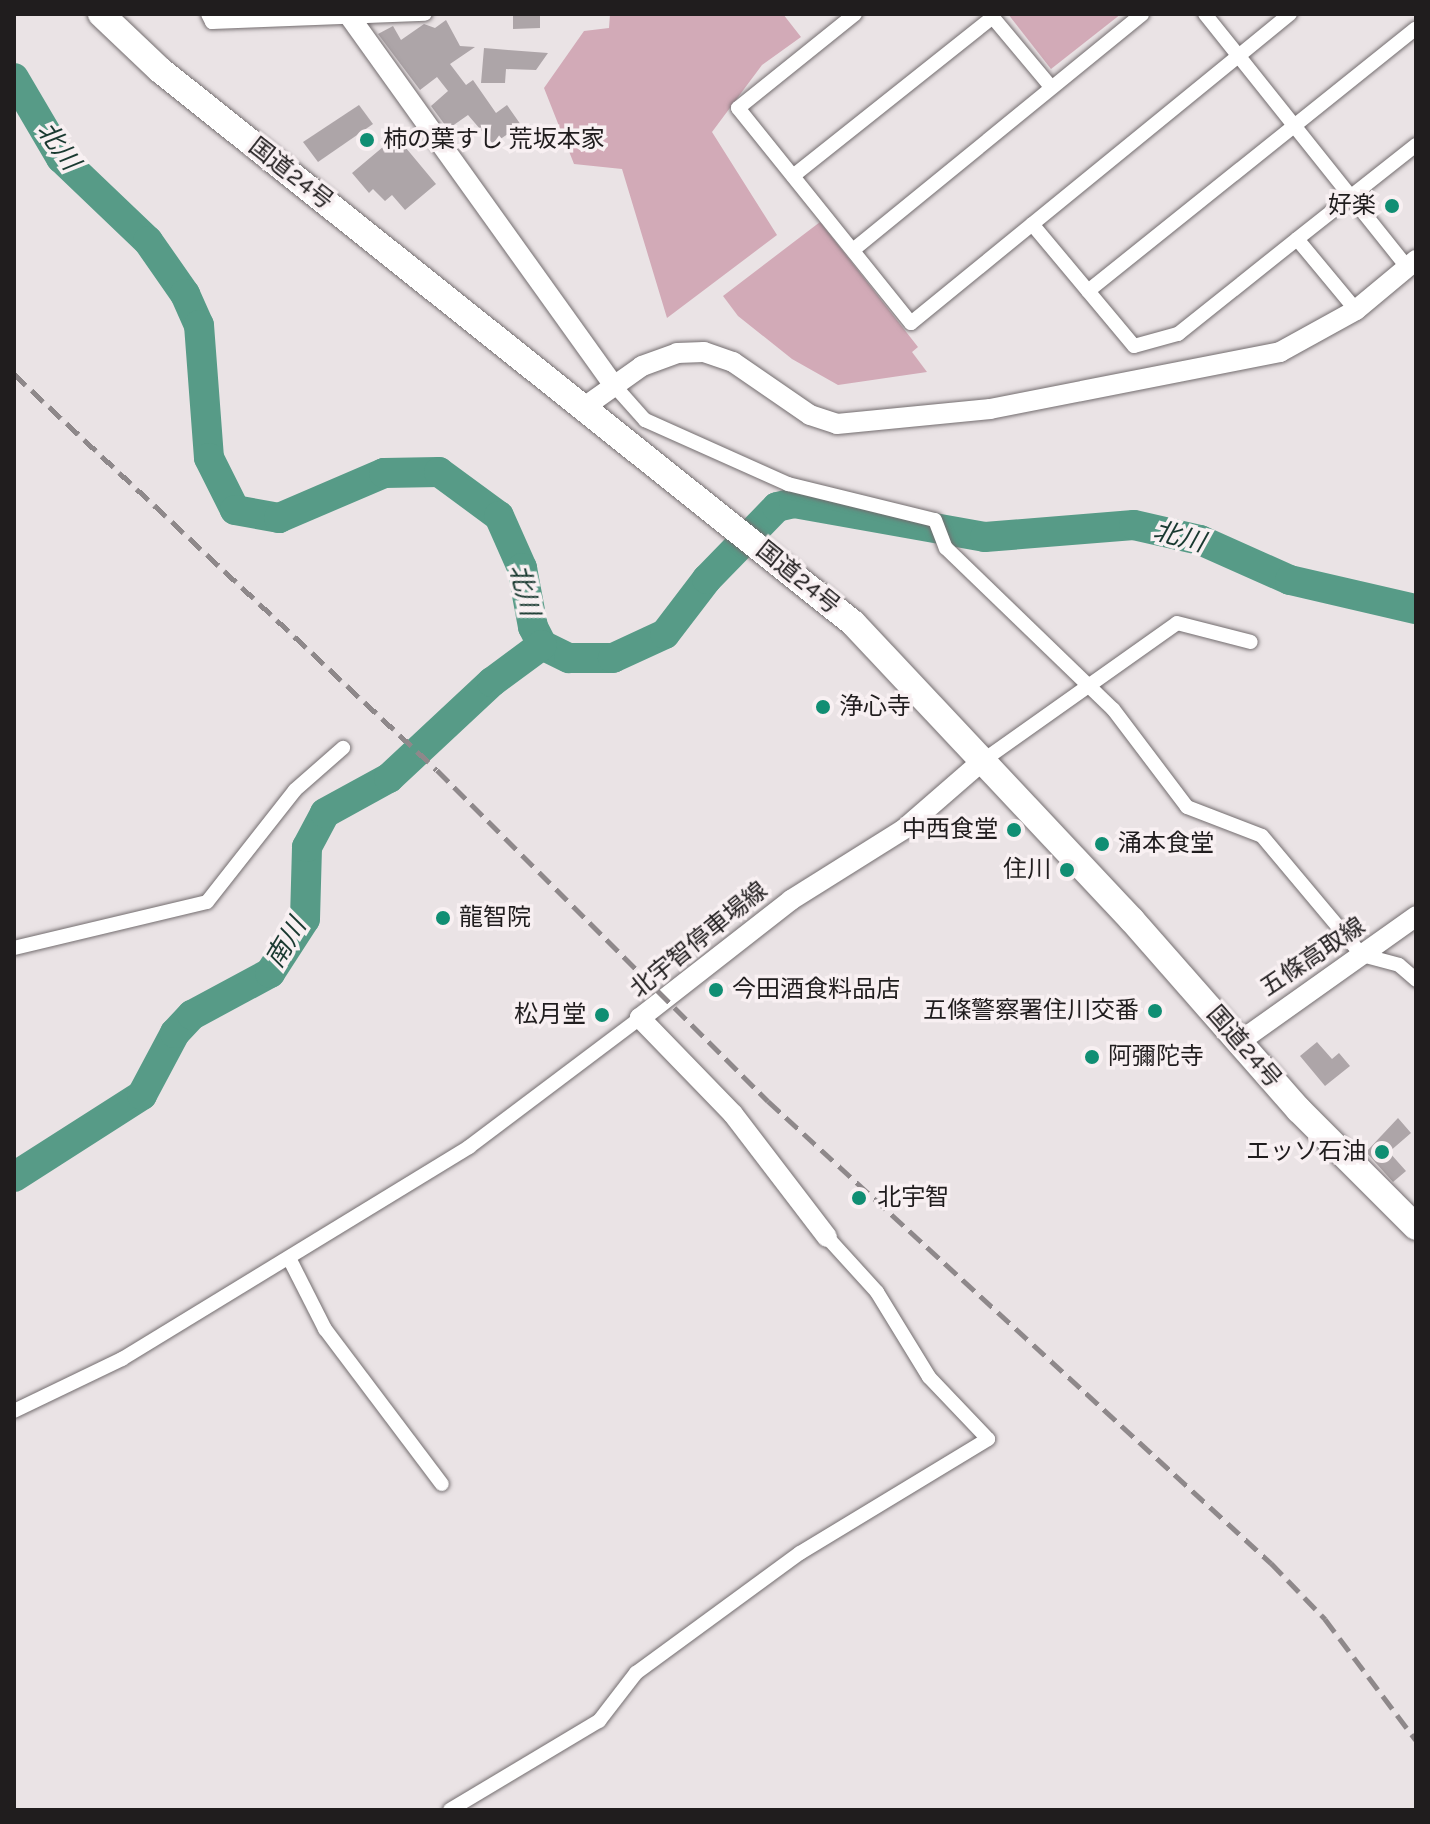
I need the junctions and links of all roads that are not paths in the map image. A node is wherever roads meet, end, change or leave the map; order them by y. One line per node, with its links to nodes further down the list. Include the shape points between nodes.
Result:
1 (101, 14): 24 (highway, 国道24号, via 160,70)
2 (208, 14): 9 (street, via 212,22)
3 (425, 14): 9 (street)
4 (855, 14): 15 (street, via 738,108)
5 (1142, 14): 12 (street)
6 (1205, 14): 11 (street)
7 (1290, 14): 11 (street)
8 (992, 15): 12 (street); 15 (street)
9 (349, 16): 23 (street)
10 (1416, 28): 13 (street)
11 (1238, 55): 13 (street); 17 (street)
12 (1051, 87): 19 (street)
13 (1293, 126): 16 (street); 21 (street)
14 (1416, 145): 16 (street)
15 (793, 176): 19 (street)
16 (1351, 198): 18 (street); 20 (street)
17 (1032, 224): 19 (street, via 911,323); 21 (street)
18 (1297, 239): 21 (street, via 1178,334 1134,346); 22 (street)
19 (853, 250)
20 (1411, 264): 22 (street)
21 (1088, 291)
22 (1356, 310): 23 (street, via 1321,333 1254,359 876,425 810,415 733,362 704,352 677,353)
23 (612, 383): 24 (street); 26 (street, via 645,420 788,484 935,520 946,548)
24 (583, 408): 28 (highway, 国道24号, via 853,623)
25 (1251, 642): 26 (street, via 1177,623)
26 (1086, 687): 28 (street); 31 (street, via 1113,709 1187,807 1262,836)
27 (343, 748): 30 (street, via 295,790 207,902)
28 (981, 762): 33 (street, 北宇智停車場線, via 904,829 791,900); 34 (highway, 国道24号)
29 (1416, 916): 31 (street, 五條高取線)
30 (14, 948)
31 (1362, 955): 32 (street, via 1399,965); 34 (street, 五條高取線)
32 (1416, 980)
33 (640, 1018): 36 (street, 北宇智停車場線, via 733,1114); 37 (street, via 469,1147)
34 (1239, 1042): 35 (highway, 国道24号)
35 (1416, 1227)
36 (827, 1237): 40 (street, via 877,1292 929,1377 988,1439 800,1553 636,1673 599,1721)
37 (289, 1258): 38 (street, via 122,1359); 39 (street, via 325,1329)
38 (14, 1411)
39 (442, 1484)
40 (450, 1810)

